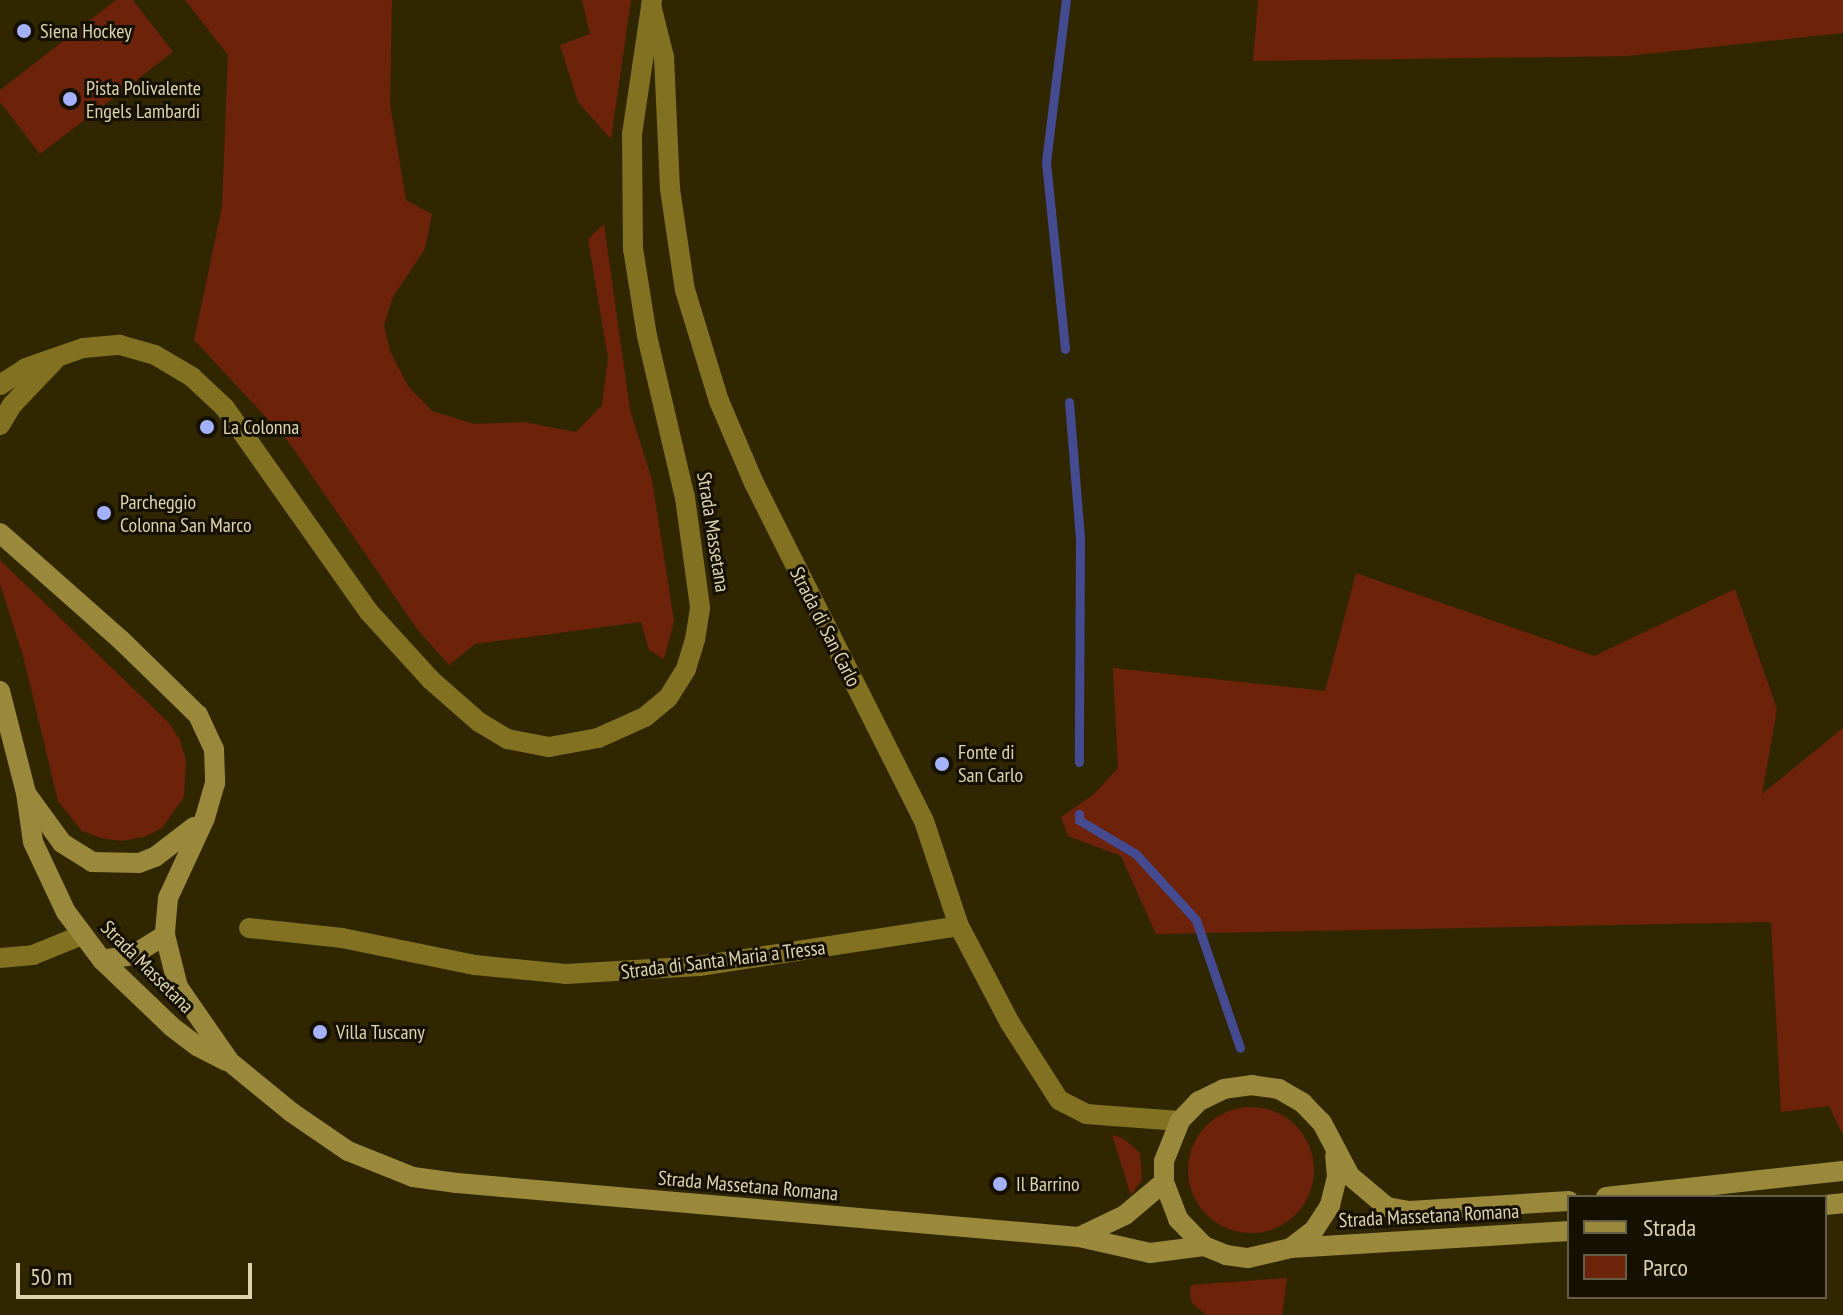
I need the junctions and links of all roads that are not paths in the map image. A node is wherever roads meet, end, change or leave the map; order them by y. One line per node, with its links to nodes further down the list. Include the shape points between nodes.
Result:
1 (651, 2): 2 (street, Strada Massetana, via 632,134 633,249 649,347 685,498 700,607 686,669 668,698 645,717 614,733 566,746 519,743 494,732 431,680 369,612 234,419 205,388 166,360 132,347 94,346); 9 (street, Strada di San Carlo, via 664,57 670,189 683,278 719,401 745,465 902,775 936,853)
2 (55, 359): 3 (street, Strada Massetana, via 26,368); 4 (street, Strada Massetana)
3 (0, 385)
4 (0, 425)
5 (0, 533): 8 (main road, Strada Massetana, via 198,715 216,767)
6 (0, 691): 7 (main road, Strada Massetana)
7 (26, 793): 8 (main road, Strada Massetana, via 62,843 78,856 108,864 155,857); 11 (main road, Strada Massetana, via 39,857)
8 (205, 818): 12 (main road, Strada Massetana, via 170,889)
9 (959, 926): 10 (street, Strada di Santa Maria a Tressa, via 699,966 566,974 475,965 342,938); 16 (street, Strada di San Carlo, via 1010,1023 1059,1100 1086,1114)
10 (249, 928)
11 (82, 935): 13 (street, via 33,955); 14 (main road, Strada Massetana)
12 (165, 935): 14 (main road, via 133,955); 15 (main road, Strada Massetana, via 178,987)
13 (0, 958)
14 (102, 960): 15 (main road, Strada Massetana, via 182,1037)
15 (230, 1062): 19 (main road, Strada Massetana, via 338,1144)
16 (1180, 1121): 17 (main road, Strada Massetana Romana, via 1199,1101 1224,1089 1279,1089 1322,1123); 20 (main road, Strada Massetana Romana, via 1164,1161)
17 (1334, 1148): 22 (main road, Strada Massetana Romana, via 1356,1184 1396,1210); 26 (main road, Strada Massetana Romana, via 1337,1177 1330,1205 1314,1230)
18 (1843, 1171): 21 (main road)
19 (413, 1177): 24 (main road, Strada Massetana Romana)
20 (1164, 1182): 24 (main road, Strada Massetana Romana, via 1125,1215); 25 (main road, via 1178,1219)
21 (1624, 1195)
22 (1567, 1201)
23 (1567, 1231): 26 (main road, Strada Massetana Romana)
24 (1079, 1237): 25 (main road, Strada Massetana Romana, via 1150,1253)
25 (1204, 1246): 26 (main road, Strada Massetana Romana, via 1248,1258)
26 (1291, 1248)

